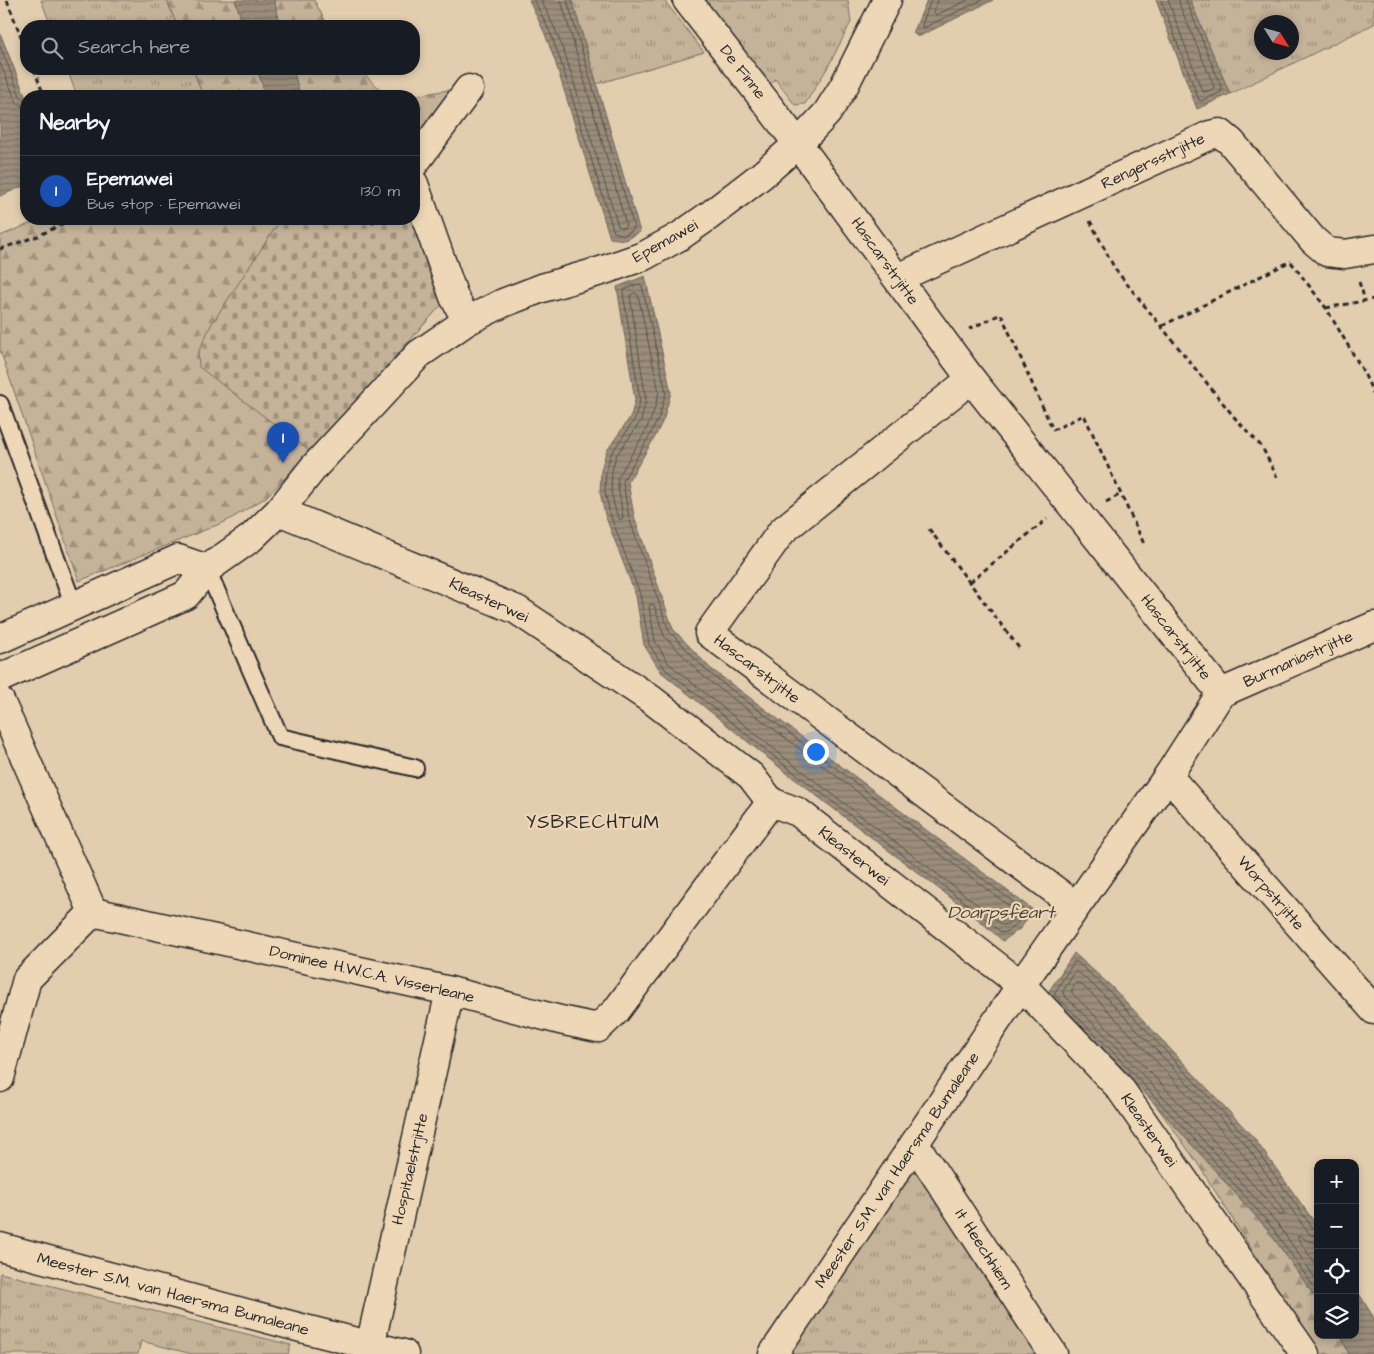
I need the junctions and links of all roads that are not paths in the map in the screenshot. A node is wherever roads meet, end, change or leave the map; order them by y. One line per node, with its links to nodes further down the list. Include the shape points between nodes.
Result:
1 (687, 0): 4 (street, De Finne)
2 (887, 0): 4 (street, Epemawei, via 844,86 827,113)
3 (469, 89): 5 (street)
4 (798, 144): 8 (street, Hascarstrjitte); 9 (street, Epemawei, via 710,215 644,256 542,288)
5 (420, 156)
6 (420, 201): 9 (street, via 454,297)
7 (1374, 249): 8 (street, Rengersstrjitte, via 1345,254 1327,252 1313,240 1231,142 1220,134 1210,135)
8 (898, 278): 10 (street, Hascarstrjitte)
9 (467, 321): 12 (street, Epemawei, via 419,354 314,466)
10 (971, 378): 18 (street, Hascarstrjitte); 23 (street, Hascarstrjitte, via 782,531 709,633)
11 (0, 404): 14 (lane)
12 (279, 511): 13 (street, Epemawei, via 252,538); 22 (street, Kleasterwei, via 517,610 652,700 751,776)
13 (207, 569): 14 (street, via 178,560); 17 (street, Epemawei, via 186,595); 20 (lane, via 280,737)
14 (74, 607): 16 (street)
15 (1374, 626): 18 (street, Burmaniastrjitte)
16 (0, 639)
17 (0, 678)
18 (1221, 693): 21 (street, Hascarstrjitte)
19 (0, 701): 24 (street)
20 (415, 768)
21 (1168, 776): 23 (street, Hascarstrjitte); 27 (street, Worpstrjitte)
22 (771, 802): 25 (street, Kleasterwei, via 798,812); 26 (street, Dominee H.W.C.A. Visserleane, via 616,1011 598,1028)
23 (1076, 906): 25 (street, Hascarstrjitte)
24 (92, 912): 26 (street, Dominee H.W.C.A. Visserleane); 28 (street, via 28,980)
25 (1021, 985): 29 (street, Meester S.M. van Haersma Bumaleane); 35 (street, Kleasterwei, via 1119,1087)
26 (450, 991): 31 (street, Hospitaelstrjitte)
27 (1374, 1010)
28 (0, 1078)
29 (914, 1144): 33 (street, Meester S.M. van Haersma Bumaleane); 34 (street, It Heechhiem)
30 (0, 1247): 31 (street, Meester S.M. van Haersma Bumaleane)
31 (370, 1346): 32 (street, Meester S.M. van Haersma Bumaleane)
32 (404, 1354)
33 (773, 1354)
34 (1053, 1354)
35 (1305, 1354)

